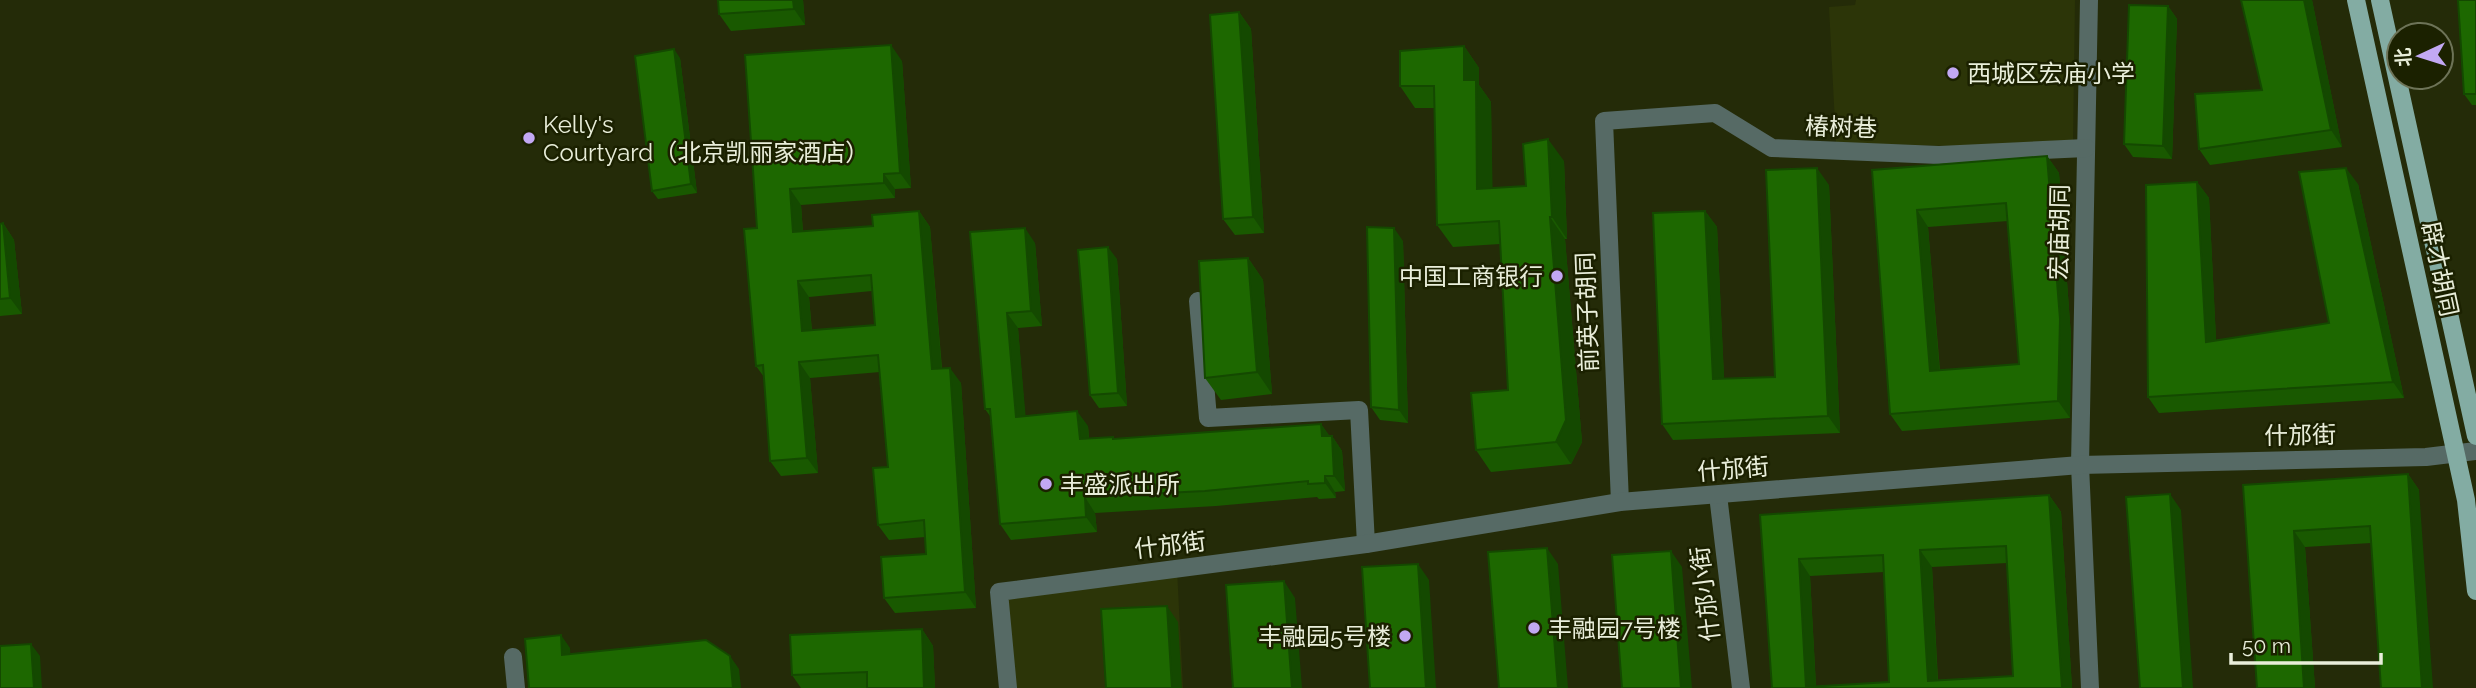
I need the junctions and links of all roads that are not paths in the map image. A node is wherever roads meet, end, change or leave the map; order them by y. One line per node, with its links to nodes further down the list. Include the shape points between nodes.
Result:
1 (2089, 0): 5 (street, 宏庙胡同)
2 (2356, 0): 9 (main road, 辟才胡同)
3 (2380, 0): 7 (main road, 辟才胡同)
4 (1604, 121): 5 (street, 椿树巷, via 1715,113 1772,148 1939,155); 12 (street, 前英子胡同)
5 (2085, 148): 10 (street, 宏庙胡同)
6 (1198, 301): 13 (street, via 1208,418 1359,410)
7 (2476, 436)
8 (2476, 451): 9 (street, 什邡街)
9 (2456, 455): 10 (street, 什邡街); 14 (main road, 辟才胡同)
10 (2080, 465): 11 (street, 什邡街); 19 (street, 宏庙胡同)
11 (1718, 495): 12 (street, 什邡街); 18 (street, 什邡小街)
12 (1620, 502): 13 (street, 什邡街)
13 (1366, 544): 17 (street, 什邡街, via 999,592)
14 (2476, 591)
15 (513, 657): 16 (street)
16 (516, 688)
17 (1008, 688)
18 (1741, 688)
19 (2090, 688)

